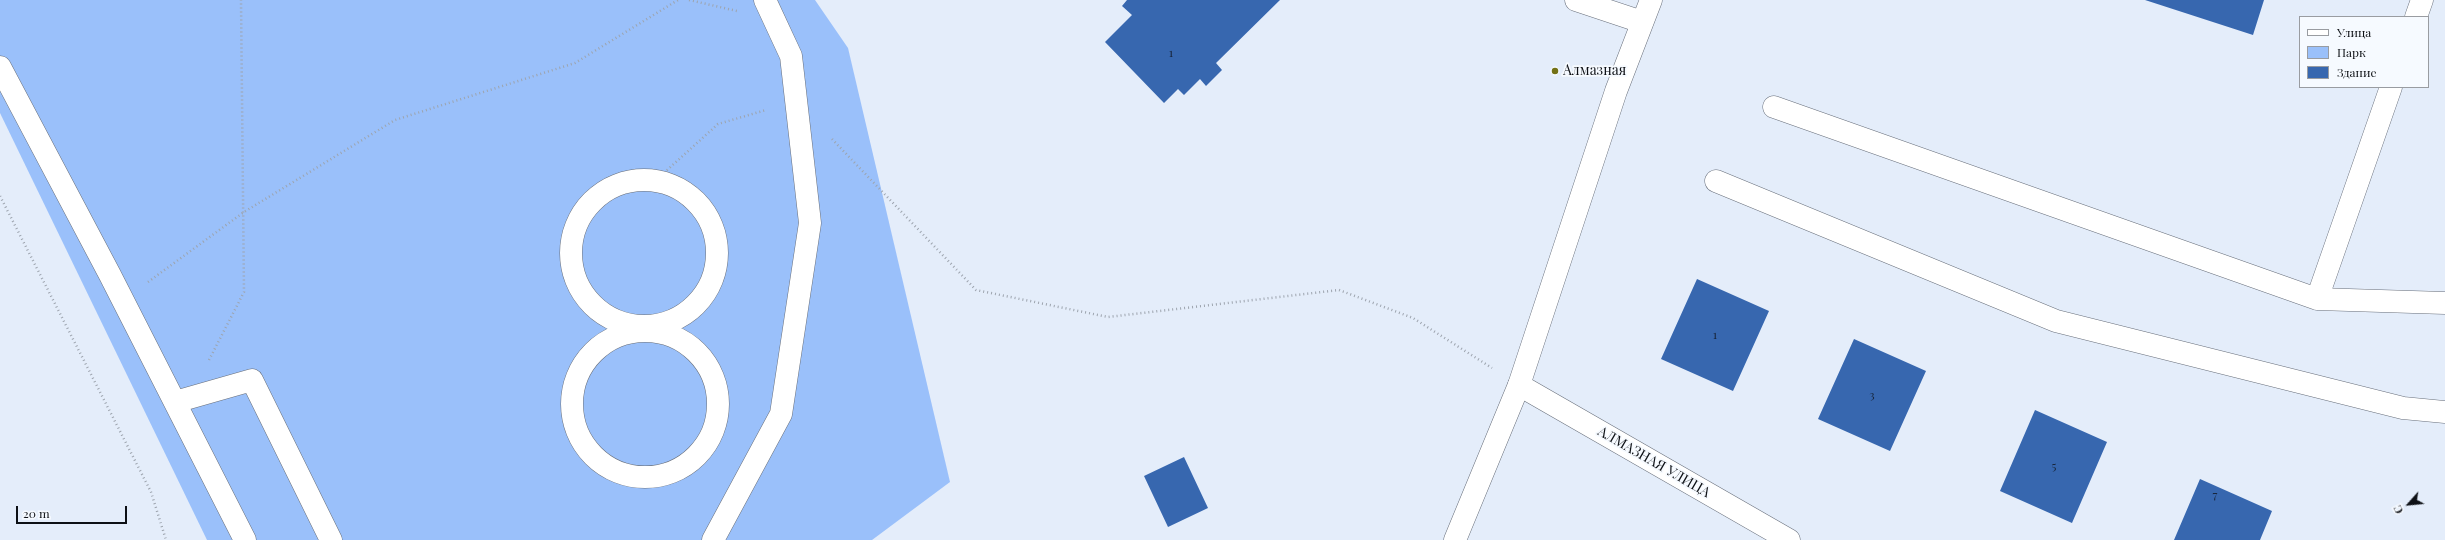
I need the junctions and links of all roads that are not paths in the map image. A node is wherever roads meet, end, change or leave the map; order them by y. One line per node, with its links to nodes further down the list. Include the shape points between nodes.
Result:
1 (765, 0): 19 (street, via 791,56 810,223 781,414)
2 (1576, 0): 6 (street)
3 (1650, 0): 6 (street)
4 (2422, 0): 5 (street)
5 (2416, 16)
6 (1642, 22): 14 (street, via 1616,91)
7 (0, 67): 15 (street)
8 (2391, 88): 11 (street)
9 (1774, 107): 11 (street)
10 (1716, 181): 16 (street, via 2056,321 2403,408)
11 (2317, 299): 12 (street)
12 (2445, 303)
13 (647, 328): 13 (street, via 676,320 700,302 715,276 718,249 711,222 696,200 673,185 646,179 617,184 593,200 576,225 570,254 576,283 593,307 618,323); 13 (street, via 674,336 697,351 713,373 719,400 716,427 702,453 678,471 649,478 619,474 594,458 578,434 571,405 577,376 593,351 618,335)
14 (1519, 385): 20 (street); 21 (street, АЛМАЗНАЯ УЛИЦА)
15 (175, 402): 17 (street); 18 (street, via 252,380)
16 (2445, 412)
17 (245, 540)
18 (331, 540)
19 (713, 540)
20 (1455, 540)
21 (1788, 540)

